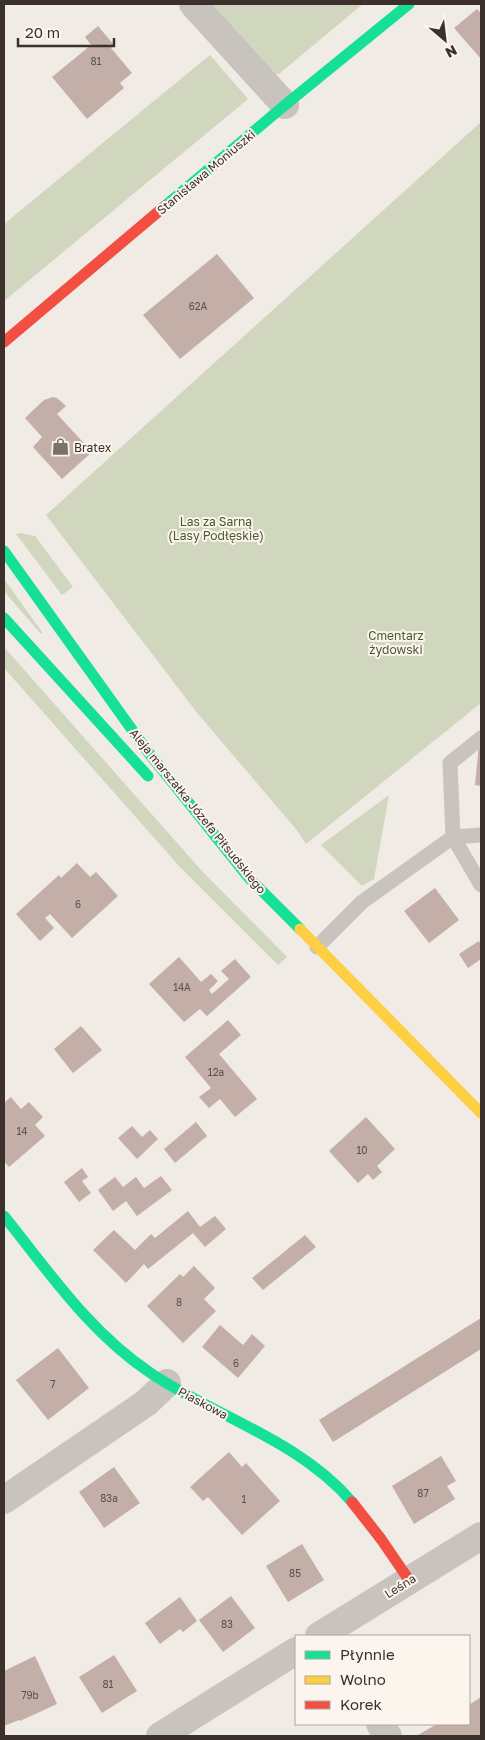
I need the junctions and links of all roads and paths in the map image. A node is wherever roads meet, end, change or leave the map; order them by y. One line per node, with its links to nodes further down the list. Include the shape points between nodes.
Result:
1 (193, 4): 3 (street)
2 (409, 4): 3 (street, Stanisława Moniuszki)
3 (285, 105): 4 (street, Stanisława Moniuszki)
4 (4, 342)
5 (4, 551): 12 (street, Aleja marszałka Józefa Piłsudskiego, via 148,752)
6 (4, 618): 8 (street)
7 (481, 738): 11 (lane, via 450,763)
8 (155, 783)
9 (175, 804): 12 (street)
10 (481, 835): 11 (lane)
11 (453, 837): 13 (lane); 14 (lane, via 362,902)
12 (249, 878): 14 (street, Aleja marszałka Józefa Piłsudskiego)
13 (481, 885)
14 (317, 947): 15 (street, Aleja marszałka Józefa Piłsudskiego)
15 (481, 1113)
16 (4, 1216): 17 (street, Piaskowa, via 85,1316 134,1361)
17 (166, 1383): 18 (street, via 146,1403); 20 (street, Piaskowa, via 322,1472 349,1498)
18 (4, 1500)
19 (481, 1536): 20 (street, Leśna)
20 (409, 1580): 21 (street, Leśna)
21 (324, 1635)
22 (295, 1652): 24 (street)
23 (381, 1725): 25 (street)
24 (160, 1736)
25 (388, 1736)

